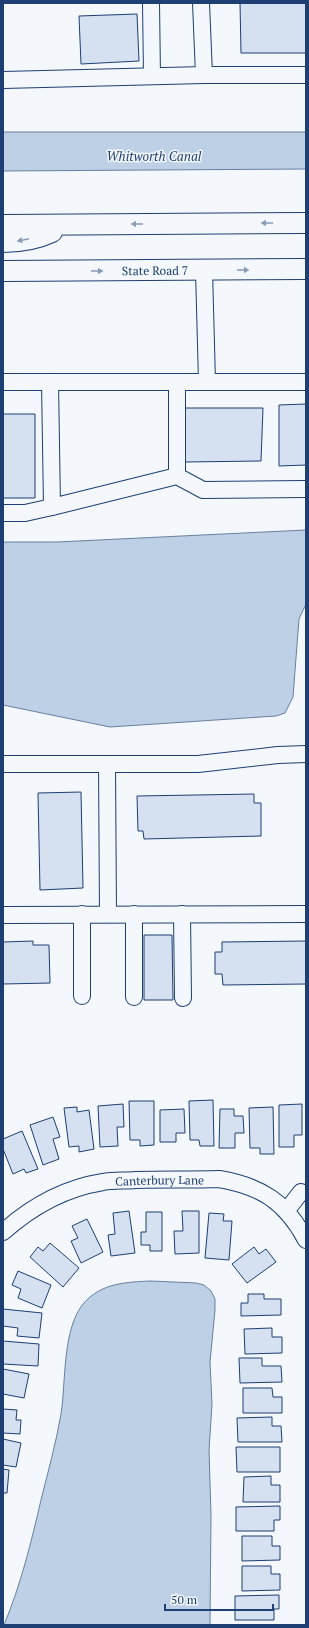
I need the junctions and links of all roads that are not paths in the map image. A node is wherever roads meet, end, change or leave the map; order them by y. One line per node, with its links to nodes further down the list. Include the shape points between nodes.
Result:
1 (151, 3): 5 (street)
2 (201, 3): 3 (street)
3 (204, 75): 4 (street); 5 (street)
4 (306, 75)
5 (152, 76): 6 (street)
6 (3, 80)
7 (306, 223): 9 (main road, one-way to 9)
8 (3, 225): 9 (main road)
9 (68, 225): 10 (main road, one-way to 10, via 45,235)
10 (3, 242)
11 (306, 269): 12 (main road, State Road 7, one-way to 11)
12 (204, 270): 13 (main road, State Road 7, one-way to 12); 17 (street)
13 (3, 271)
14 (3, 382): 15 (street)
15 (50, 382): 16 (street); 21 (street)
16 (177, 382): 17 (street); 19 (street)
17 (207, 382): 18 (street)
18 (306, 382)
19 (177, 476): 20 (street, via 203,490); 21 (street)
20 (306, 489)
21 (52, 507): 22 (street, via 24,513)
22 (3, 513)
23 (306, 754): 25 (street, via 198,764)
24 (3, 764): 25 (street)
25 (107, 764): 27 (street)
26 (82, 914): 27 (street); 31 (street); 32 (street)
27 (108, 914): 28 (street)
28 (134, 914): 29 (street); 33 (street)
29 (182, 914): 30 (street); 34 (street)
30 (306, 914)
31 (3, 915)
32 (82, 996)
33 (134, 997)
34 (183, 998)
35 (301, 1192): 36 (street)
36 (287, 1210): 37 (street, Canterbury Lane, via 256,1188 238,1182 103,1181 58,1195 18,1219); 38 (street, Canterbury Lane)
37 (3, 1232)
38 (306, 1240)

